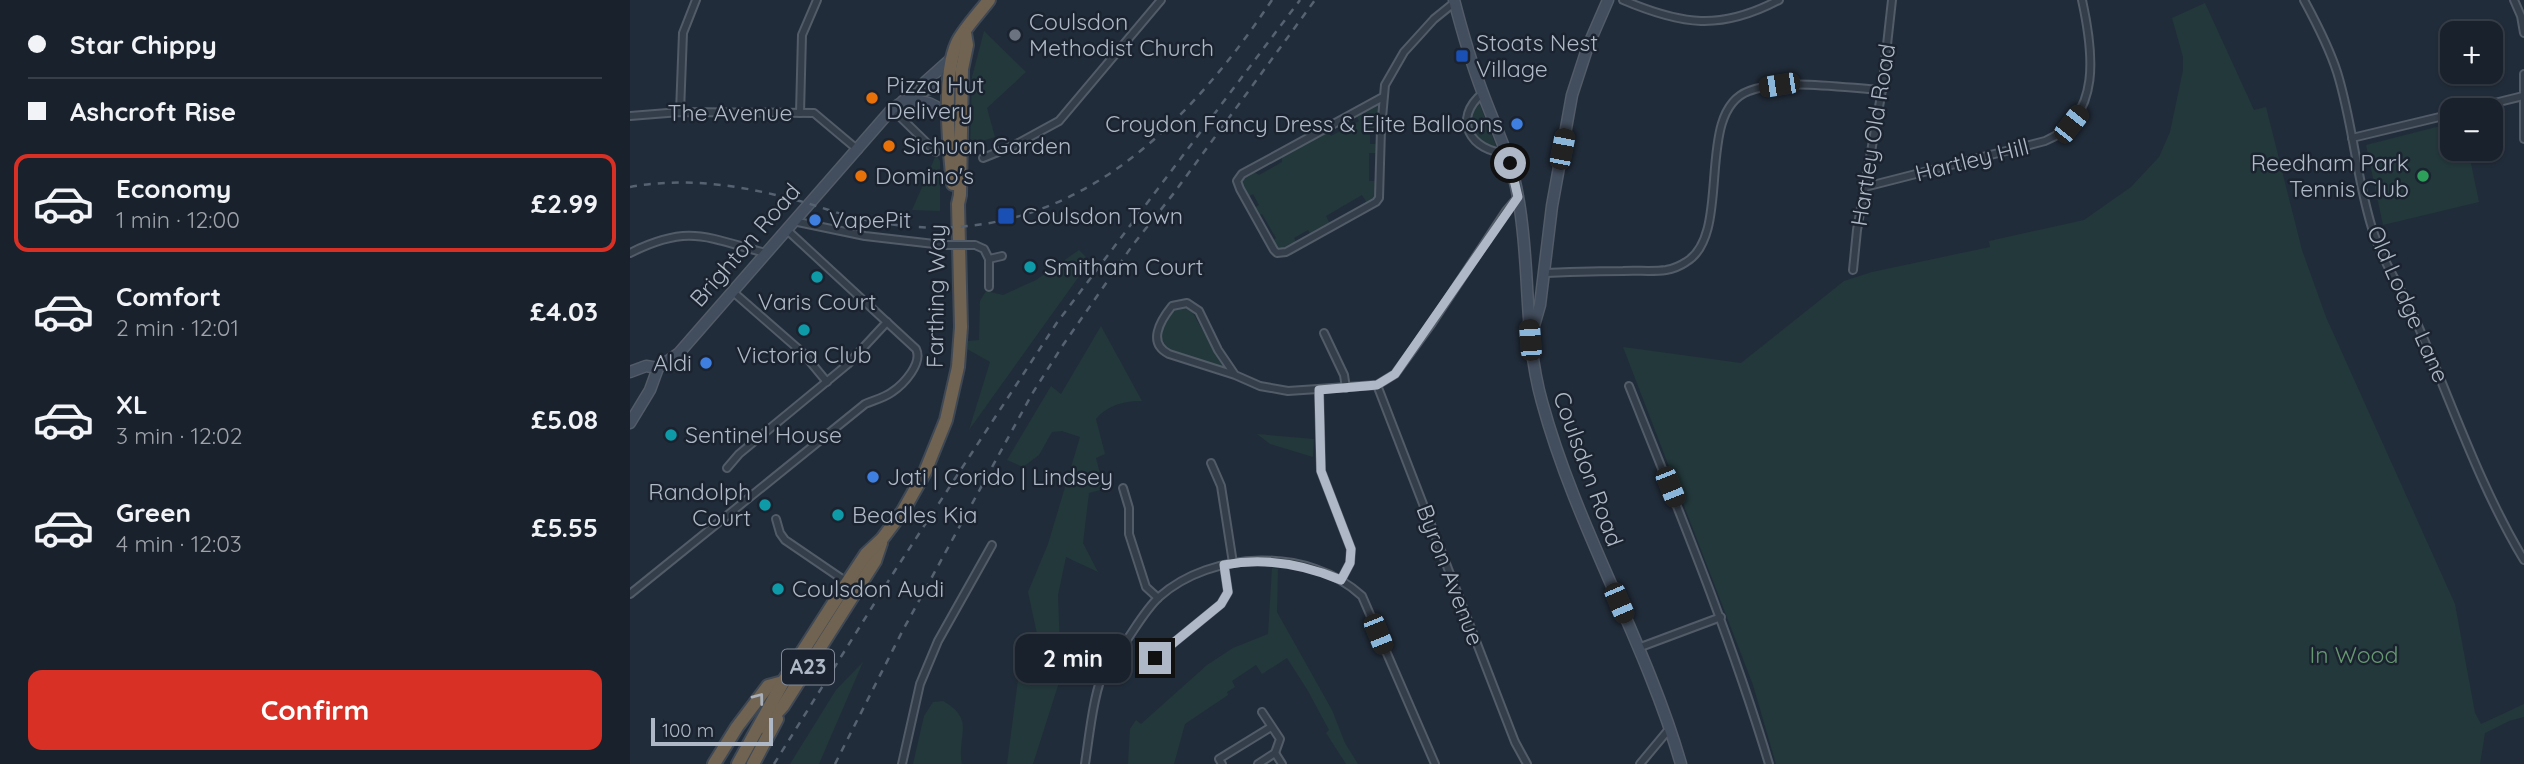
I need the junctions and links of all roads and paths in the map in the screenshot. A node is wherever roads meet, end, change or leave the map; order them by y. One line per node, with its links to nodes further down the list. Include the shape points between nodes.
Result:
1 (696, 0): 26 (street, via 683,33)
2 (817, 0): 27 (street, via 802,35)
3 (989, 0): 13 (highway, Brighton Road / A23)
4 (1161, 0): 36 (street, via 1059,121)
5 (1608, 0): 46 (main road, via 1572,95)
6 (1623, 0): 7 (street, via 1660,16 1711,23 1757,12)
7 (1779, 0)
8 (1892, 0): 19 (street, Hartley Old Road)
9 (2082, 0): 37 (street, Hartley Hill, via 2090,54 2089,89 2084,108 2060,135)
10 (2304, 0): 31 (street, Old Lodge Lane, via 2329,47)
11 (2514, 0): 14 (street)
12 (1454, 1): 20 (main road, Coulsdon Road); 22 (street, via 1404,52)
13 (965, 33): 15 (highway, Brighton Road / A23, via 957,41); 17 (highway, Farthing Way / A23, via 967,45)
14 (2524, 33)
15 (953, 57): 17 (highway, A23); 18 (main road, Brighton Road)
16 (2524, 74): 21 (street)
17 (955, 88): 18 (main road, Brighton Road); 30 (highway, Farthing Way / A23); 39 (highway, Farthing Way / A23)
18 (920, 90): 24 (main road, Brighton Road)
19 (1882, 90): 37 (street, Hartley Old Road); 46 (street, via 1779,85 1747,91 1726,109 1707,228 1702,244 1687,261 1667,270)
20 (1483, 93): 35 (main road, Coulsdon Road); 35 (street, via 1466,117 1472,138 1486,150)
21 (2523, 96): 23 (street); 32 (street)
22 (1383, 97): 22 (street, via 1242,174 1237,181 1277,253 1379,198)
23 (2503, 101)
24 (902, 102): 25 (main road, Brighton Road); 30 (main road, via 930,102)
25 (892, 109): 33 (main road, Brighton Road); 34 (street)
26 (680, 112): 27 (street, The Avenue); 28 (street, The Avenue)
27 (800, 113): 33 (street, The Avenue, via 817,114)
28 (630, 116)
29 (2440, 117): 31 (street)
30 (949, 121): 39 (highway, Farthing Way / A23)
31 (2352, 138): 68 (street, Old Lodge Lane, via 2381,255 2417,323 2469,453)
32 (2524, 139)
33 (858, 150): 40 (main road, Brighton Road)
34 (936, 152)
35 (1507, 153): 38 (main road, Coulsdon Road)
36 (983, 158)
37 (1865, 187): 45 (street, Hartley Old Road)
38 (1518, 197): 52 (main road, Coulsdon Road); 58 (street, via 1395,374)
39 (958, 204): 72 (highway, Farthing Way / A23, via 958,368 946,420 925,472 903,511 866,554)
40 (790, 225): 42 (main road, Brighton Road); 44 (street, bridge, via 975,245 984,248); 49 (street)
41 (630, 253): 42 (street, via 667,237 688,234)
42 (765, 253): 48 (main road, Brighton Road)
43 (1002, 256): 44 (street)
44 (989, 259): 47 (street)
45 (1853, 270)
46 (1543, 273): 52 (main road, via 1541,305)
47 (989, 287)
48 (732, 291): 54 (main road, Brighton Road, via 679,353); 57 (street, via 803,353)
49 (887, 322): 57 (street); 73 (street, via 919,355 899,386 865,404)
50 (1324, 333): 53 (street)
51 (1339, 336): 53 (street)
52 (1530, 340): 76 (main road, Coulsdon Road, via 1552,436)
53 (1330, 341): 60 (street)
54 (658, 368): 55 (main road, via 646,366); 62 (main road, Brighton Road)
55 (630, 372)
56 (1235, 375): 56 (street, via 1199,312 1188,303 1172,306 1157,331 1162,351); 61 (street, via 1260,386)
57 (827, 382): 64 (street)
58 (1377, 385): 60 (street); 94 (street, Byron Avenue)
59 (1629, 386): 75 (street)
60 (1346, 388): 61 (street)
61 (1319, 390): 71 (street, via 1321,471 1351,549)
62 (630, 423)
63 (1211, 463): 69 (street, via 1221,486)
64 (727, 468)
65 (1123, 488): 74 (street, via 1133,547 1146,587)
66 (776, 519): 72 (street, via 785,540)
67 (992, 545): 88 (street, via 938,641)
68 (2524, 560)
69 (1233, 563): 70 (street); 71 (street, via 1297,565)
70 (1224, 565): 74 (street, via 1187,578); 77 (street, via 1228,592 1221,604)
71 (1341, 580): 93 (street, via 1362,596)
72 (853, 586): 78 (highway, Farthing Way / A23); 79 (highway, Farthing Way / A23)
73 (630, 594)
74 (1158, 597): 89 (street, via 1100,680)
75 (1721, 617): 76 (street); 97 (street)
76 (1638, 648): 82 (main road, Coulsdon Road)
77 (1155, 658)
78 (783, 682): 83 (highway, Farthing Way / A23); 86 (highway, A23, one-way to 78, via 768,686)
79 (783, 706): 83 (highway, Farthing Way / A23); 87 (highway, A23)
80 (1262, 712): 81 (street)
81 (1271, 727): 84 (street, via 1280,739); 90 (street, via 1219,760)
82 (1670, 728): 95 (street); 96 (main road, Coulsdon Road)
83 (751, 741): 85 (highway, Farthing Way / A23)
84 (1275, 754): 91 (street); 92 (street)
85 (738, 763)
86 (714, 764)
87 (753, 764)
88 (902, 764)
89 (1085, 764)
90 (1222, 764)
91 (1258, 764)
92 (1282, 764)
93 (1434, 764)
94 (1527, 764)
95 (1640, 764)
96 (1681, 764)
97 (1769, 764)

